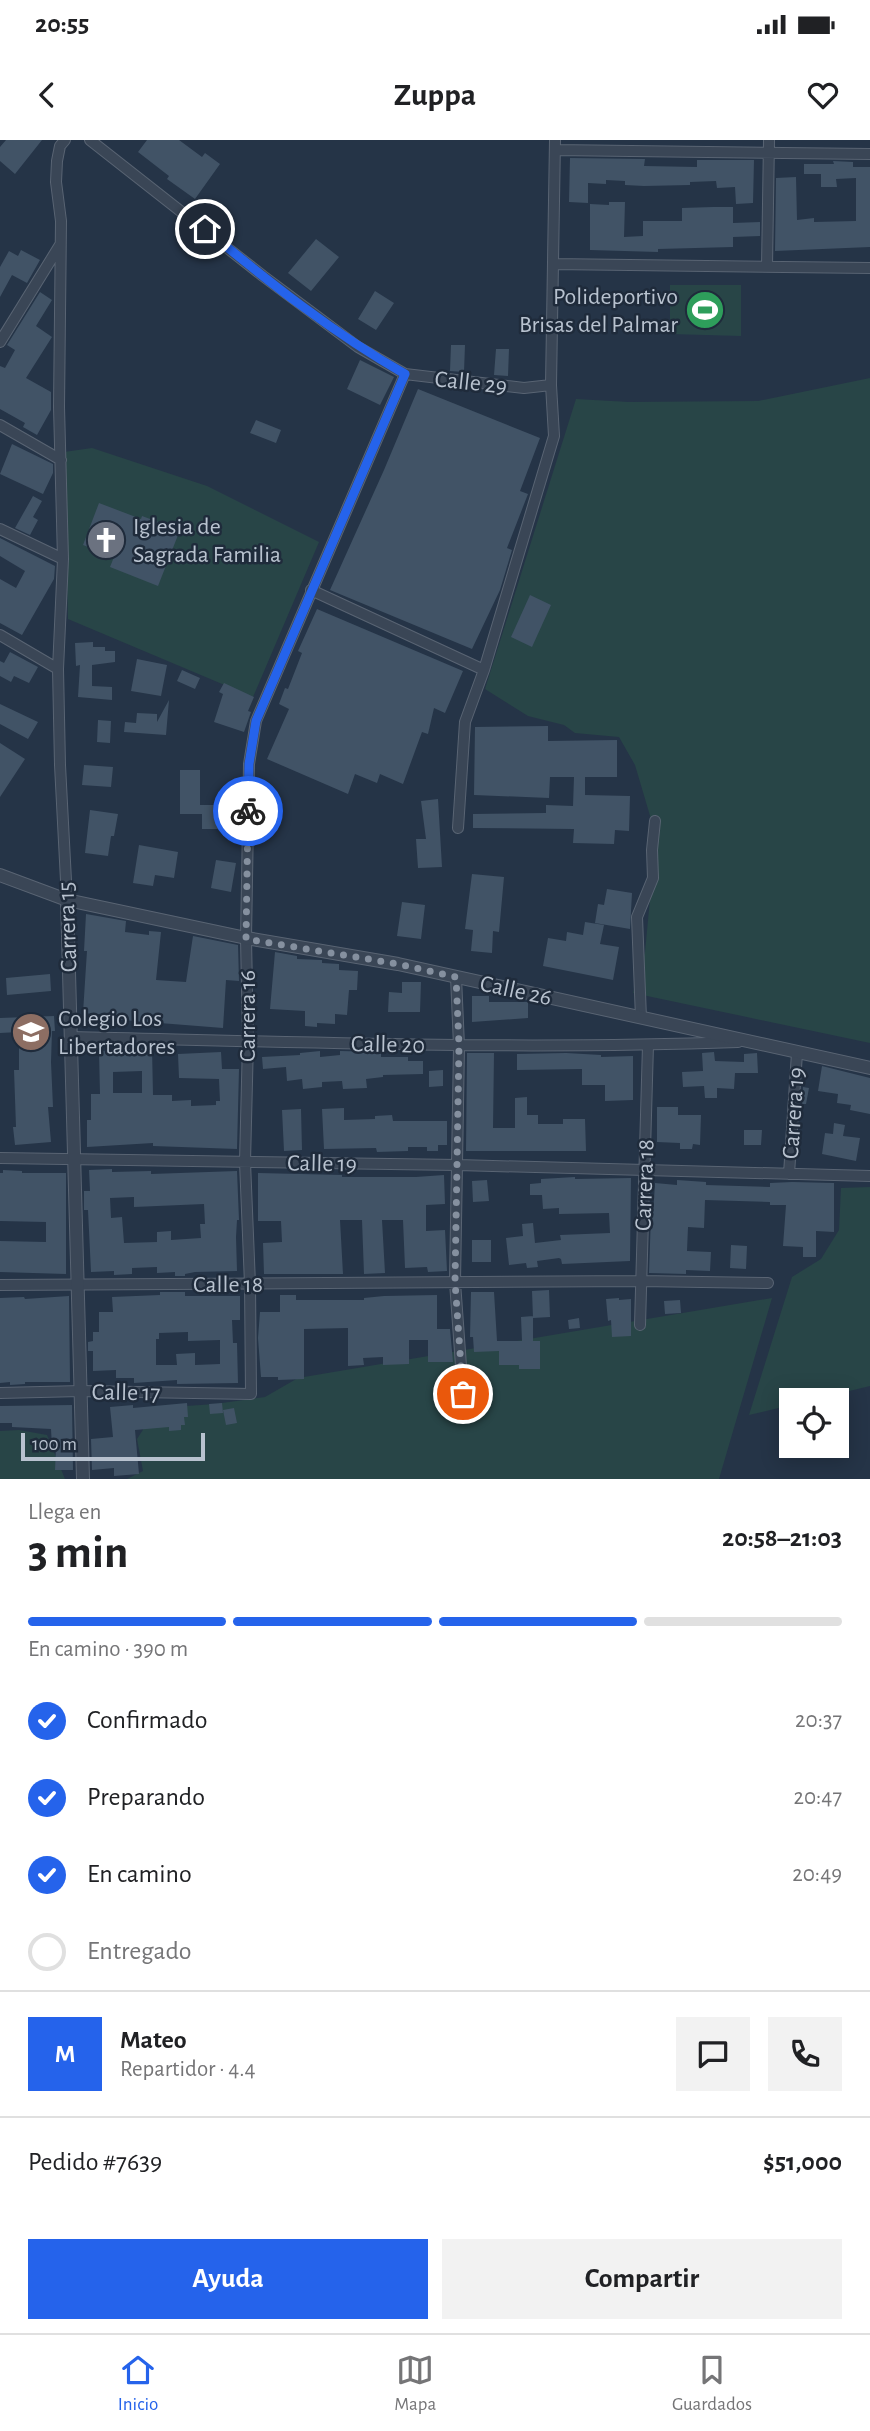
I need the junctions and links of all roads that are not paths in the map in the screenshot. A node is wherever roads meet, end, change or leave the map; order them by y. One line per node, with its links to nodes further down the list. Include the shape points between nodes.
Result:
1 (65, 140): 7 (street, Carrera 15, via 57,161)
2 (90, 140): 12 (street, Calle 29, via 358,347)
3 (769, 140): 5 (street)
4 (555, 145): 5 (street); 8 (street)
5 (769, 152): 6 (street); 9 (street)
6 (870, 154)
7 (61, 242): 11 (street); 15 (street, Carrera 15)
8 (553, 264): 9 (street); 13 (street)
9 (767, 267): 10 (street)
10 (870, 268)
11 (0, 342)
12 (405, 374): 13 (street, Calle 29, via 524,387); 18 (street, Carrera 16)
13 (551, 385): 21 (street, via 554,436)
14 (0, 425): 15 (street)
15 (61, 460): 17 (street, Carrera 15)
16 (0, 529): 17 (street)
17 (63, 559): 20 (street, Carrera 15)
18 (311, 590): 21 (street); 26 (street, Carrera 16, via 256,721 249,764)
19 (0, 635): 20 (street)
20 (58, 669): 25 (street, Carrera 15)
21 (484, 670): 23 (street, via 465,722)
22 (655, 821): 28 (street, via 653,878 637,917)
23 (458, 828)
24 (0, 875): 25 (street, Calle 26)
25 (67, 900): 26 (street, Calle 26); 29 (street, Carrera 15)
26 (246, 939): 27 (street, Calle 26); 30 (street, Carrera 16)
27 (456, 977): 28 (street, Calle 26); 32 (street)
28 (641, 1018): 31 (street, Calle 26)
29 (71, 1037): 30 (street, Calle 20); 37 (street, Carrera 15)
30 (248, 1041): 32 (street, Calle 20); 38 (street, Carrera 16)
31 (748, 1042): 33 (street, Calle 20); 34 (street, Calle 26)
32 (459, 1045): 33 (street, Calle 20); 39 (street)
33 (648, 1045): 40 (street, Carrera 18)
34 (797, 1053): 35 (street, Calle 26); 41 (street, Carrera 19)
35 (870, 1068)
36 (0, 1158): 37 (street, Calle 19)
37 (74, 1159): 38 (street, Calle 19); 48 (street, Carrera 15)
38 (245, 1162): 39 (street, Calle 19); 46 (street, Carrera 16)
39 (458, 1165): 40 (street, Calle 19); 44 (street)
40 (644, 1169): 41 (street, Calle 19); 43 (street, Carrera 18)
41 (789, 1174): 42 (street, Calle 19)
42 (870, 1176)
43 (641, 1280): 44 (street, Calle 18); 45 (street, Calle 18); 49 (street, Carrera 18)
44 (455, 1282): 46 (street, Calle 18); 53 (street)
45 (768, 1283)
46 (250, 1284): 48 (street, Calle 18); 52 (street, Carrera 16)
47 (0, 1285): 48 (street, Calle 18)
48 (78, 1285): 50 (street, Carrera 15)
49 (640, 1325)
50 (80, 1391): 51 (street, Calle 17); 52 (street, Calle 17); 54 (street, Carrera 15)
51 (0, 1393)
52 (251, 1394)
53 (463, 1394)
54 (83, 1479)

